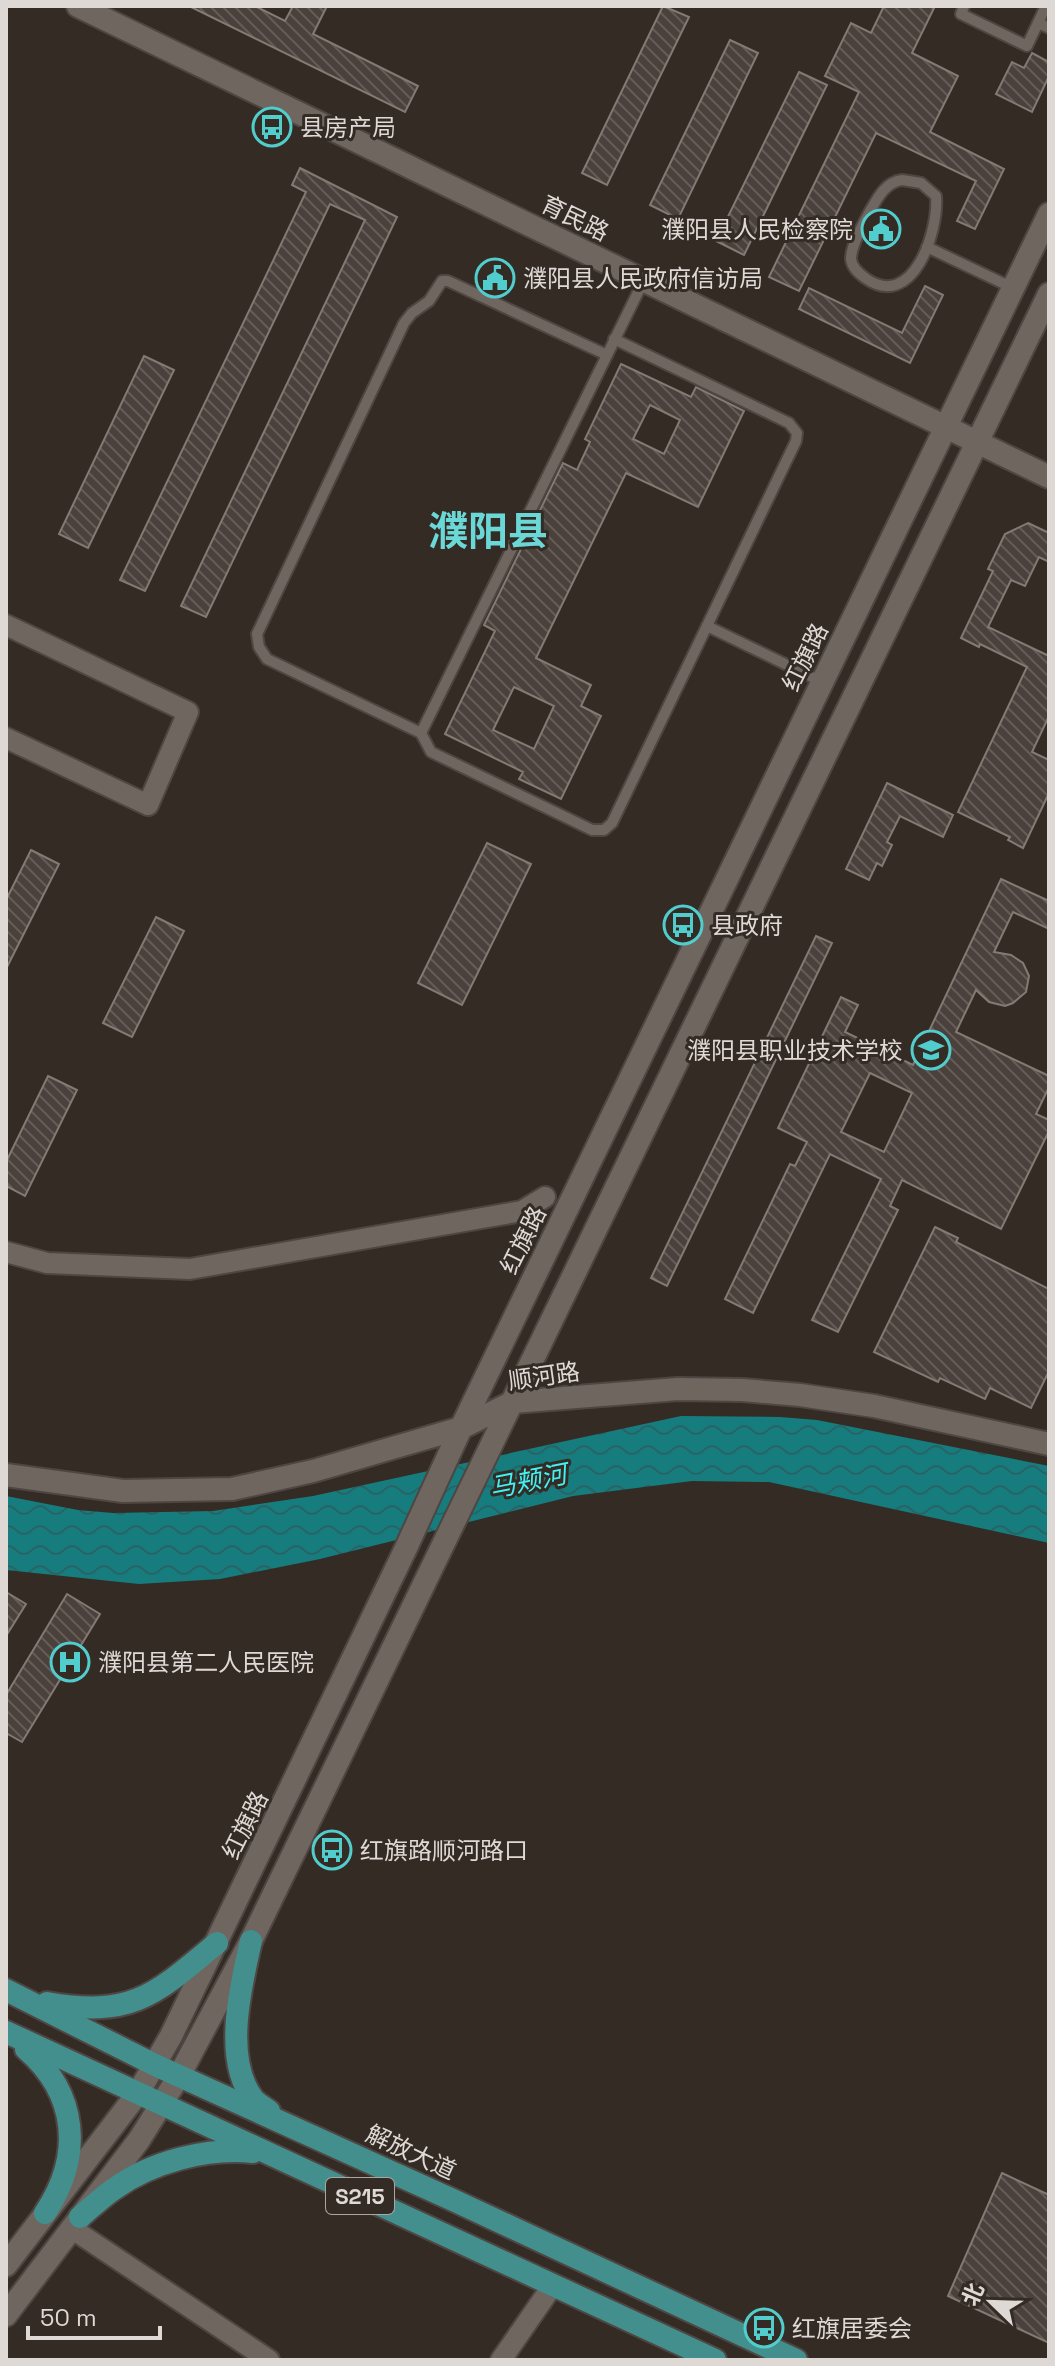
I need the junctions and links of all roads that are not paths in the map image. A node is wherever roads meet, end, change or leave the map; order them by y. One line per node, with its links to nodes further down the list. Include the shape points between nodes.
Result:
1 (78, 6): 8 (main road, 育民路)
2 (964, 6): 4 (lane, via 961,14 1027,46)
3 (1046, 6): 4 (lane)
4 (1038, 23): 5 (lane)
5 (1049, 28)
6 (1049, 214): 9 (main road, 红旗路)
7 (927, 247): 7 (lane, via 913,274 899,284 872,283 851,260 867,217 893,181 921,183 936,196 936,222); 9 (lane)
8 (644, 280): 11 (lane); 13 (main road, 育民路)
9 (1013, 288): 10 (main road); 13 (main road, 红旗路)
10 (1047, 298): 14 (main road)
11 (614, 339): 12 (lane); 17 (lane, via 789,423 797,433)
12 (607, 355): 19 (lane); 19 (lane, via 448,281 442,281 404,323 257,634 267,659)
13 (946, 427): 14 (main road, 育民路); 18 (main road, 红旗路)
14 (976, 442): 15 (main road, 育民路); 22 (main road)
15 (1049, 477)
16 (6, 625): 20 (street, via 188,712 148,805)
17 (707, 626): 18 (lane); 19 (lane, via 604,830 592,830 431,752)
18 (822, 682): 21 (main road, 红旗路)
19 (421, 733)
20 (6, 738)
21 (659, 1017): 22 (main road); 26 (main road, 红旗路)
22 (691, 1033): 25 (main road)
23 (545, 1197): 24 (street, via 522,1211 190,1269 47,1263)
24 (6, 1252)
25 (513, 1402): 26 (main road, 顺河路); 27 (main road, 顺河路, via 678,1389 742,1390 874,1406); 29 (main road)
26 (461, 1428): 28 (main road, 顺河路, via 232,1489 123,1491); 30 (main road, 红旗路)
27 (1049, 1444)
28 (6, 1475)
29 (251, 1941): 34 (main road); 37 (main road, via 237,2009 242,2075 254,2099)
30 (217, 1943): 31 (main road, via 164,1987 107,2008 79,2009); 33 (main road, 红旗路)
31 (13, 1994): 33 (main road, 解放大道 / S215)
32 (6, 2032): 35 (main road, S215); 39 (main road, via 45,2064 66,2106 71,2137 67,2166)
33 (155, 2065): 34 (main road, 解放大道 / S215); 35 (main road, 红旗路)
34 (179, 2076): 36 (main road); 37 (main road, 解放大道 / S215)
35 (138, 2093): 36 (main road, S215); 39 (main road, 红旗路)
36 (161, 2105): 38 (main road, S215); 40 (main road)
37 (283, 2122): 47 (main road, 解放大道 / S215)
38 (265, 2153): 40 (main road, via 226,2151 170,2162 115,2188); 42 (main road, S215)
39 (45, 2213): 41 (main road, 红旗路)
40 (76, 2223): 43 (main road); 44 (street)
41 (6, 2265)
42 (553, 2285): 45 (street); 46 (main road, S215)
43 (6, 2315)
44 (269, 2360)
45 (501, 2360)
46 (715, 2360)
47 (796, 2360)

